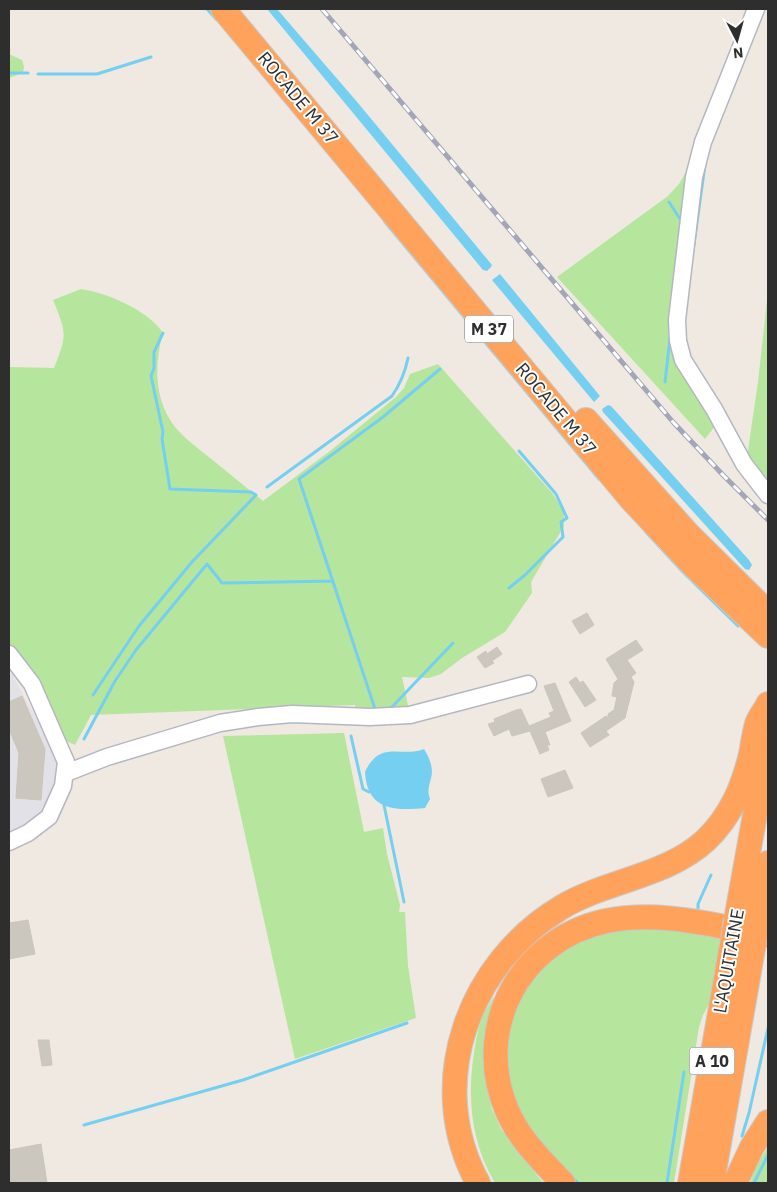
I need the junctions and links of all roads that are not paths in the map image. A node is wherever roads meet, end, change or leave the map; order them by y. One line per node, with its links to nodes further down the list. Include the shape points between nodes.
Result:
1 (224, 9): 6 (highway, ROCADE M 37 / M 37, via 631,499 691,563)
2 (244, 9): 5 (highway, ROCADE M 37 / M 37, via 600,436 688,534)
3 (756, 9): 4 (street, via 698,160 677,333 683,360 744,464)
4 (768, 496)
5 (768, 613)
6 (768, 636)
7 (9, 654): 11 (street, via 32,684 66,762)
8 (528, 684): 11 (street, via 410,714 370,717 292,714 220,723 107,757)
9 (768, 704): 16 (highway, via 757,724 744,779 733,806 718,828 690,852 662,867 563,906 520,938 491,973 464,1029 456,1077 461,1137)
10 (768, 738): 14 (highway, L'AQUITAINE / A 10)
11 (66, 773): 12 (street, via 49,817 40,826)
12 (9, 842)
13 (768, 863): 14 (highway, L'AQUITAINE / A 10)
14 (750, 932): 17 (highway, via 660,918 607,921 569,933 541,953 526,969 513,987 498,1025 496,1075 513,1124 532,1151); 18 (highway, L'AQUITAINE / A 10); 19 (highway, L'AQUITAINE / A 10)
15 (768, 1122): 20 (highway)
16 (478, 1183)
17 (562, 1183)
18 (690, 1183)
19 (712, 1183)
20 (735, 1183)

